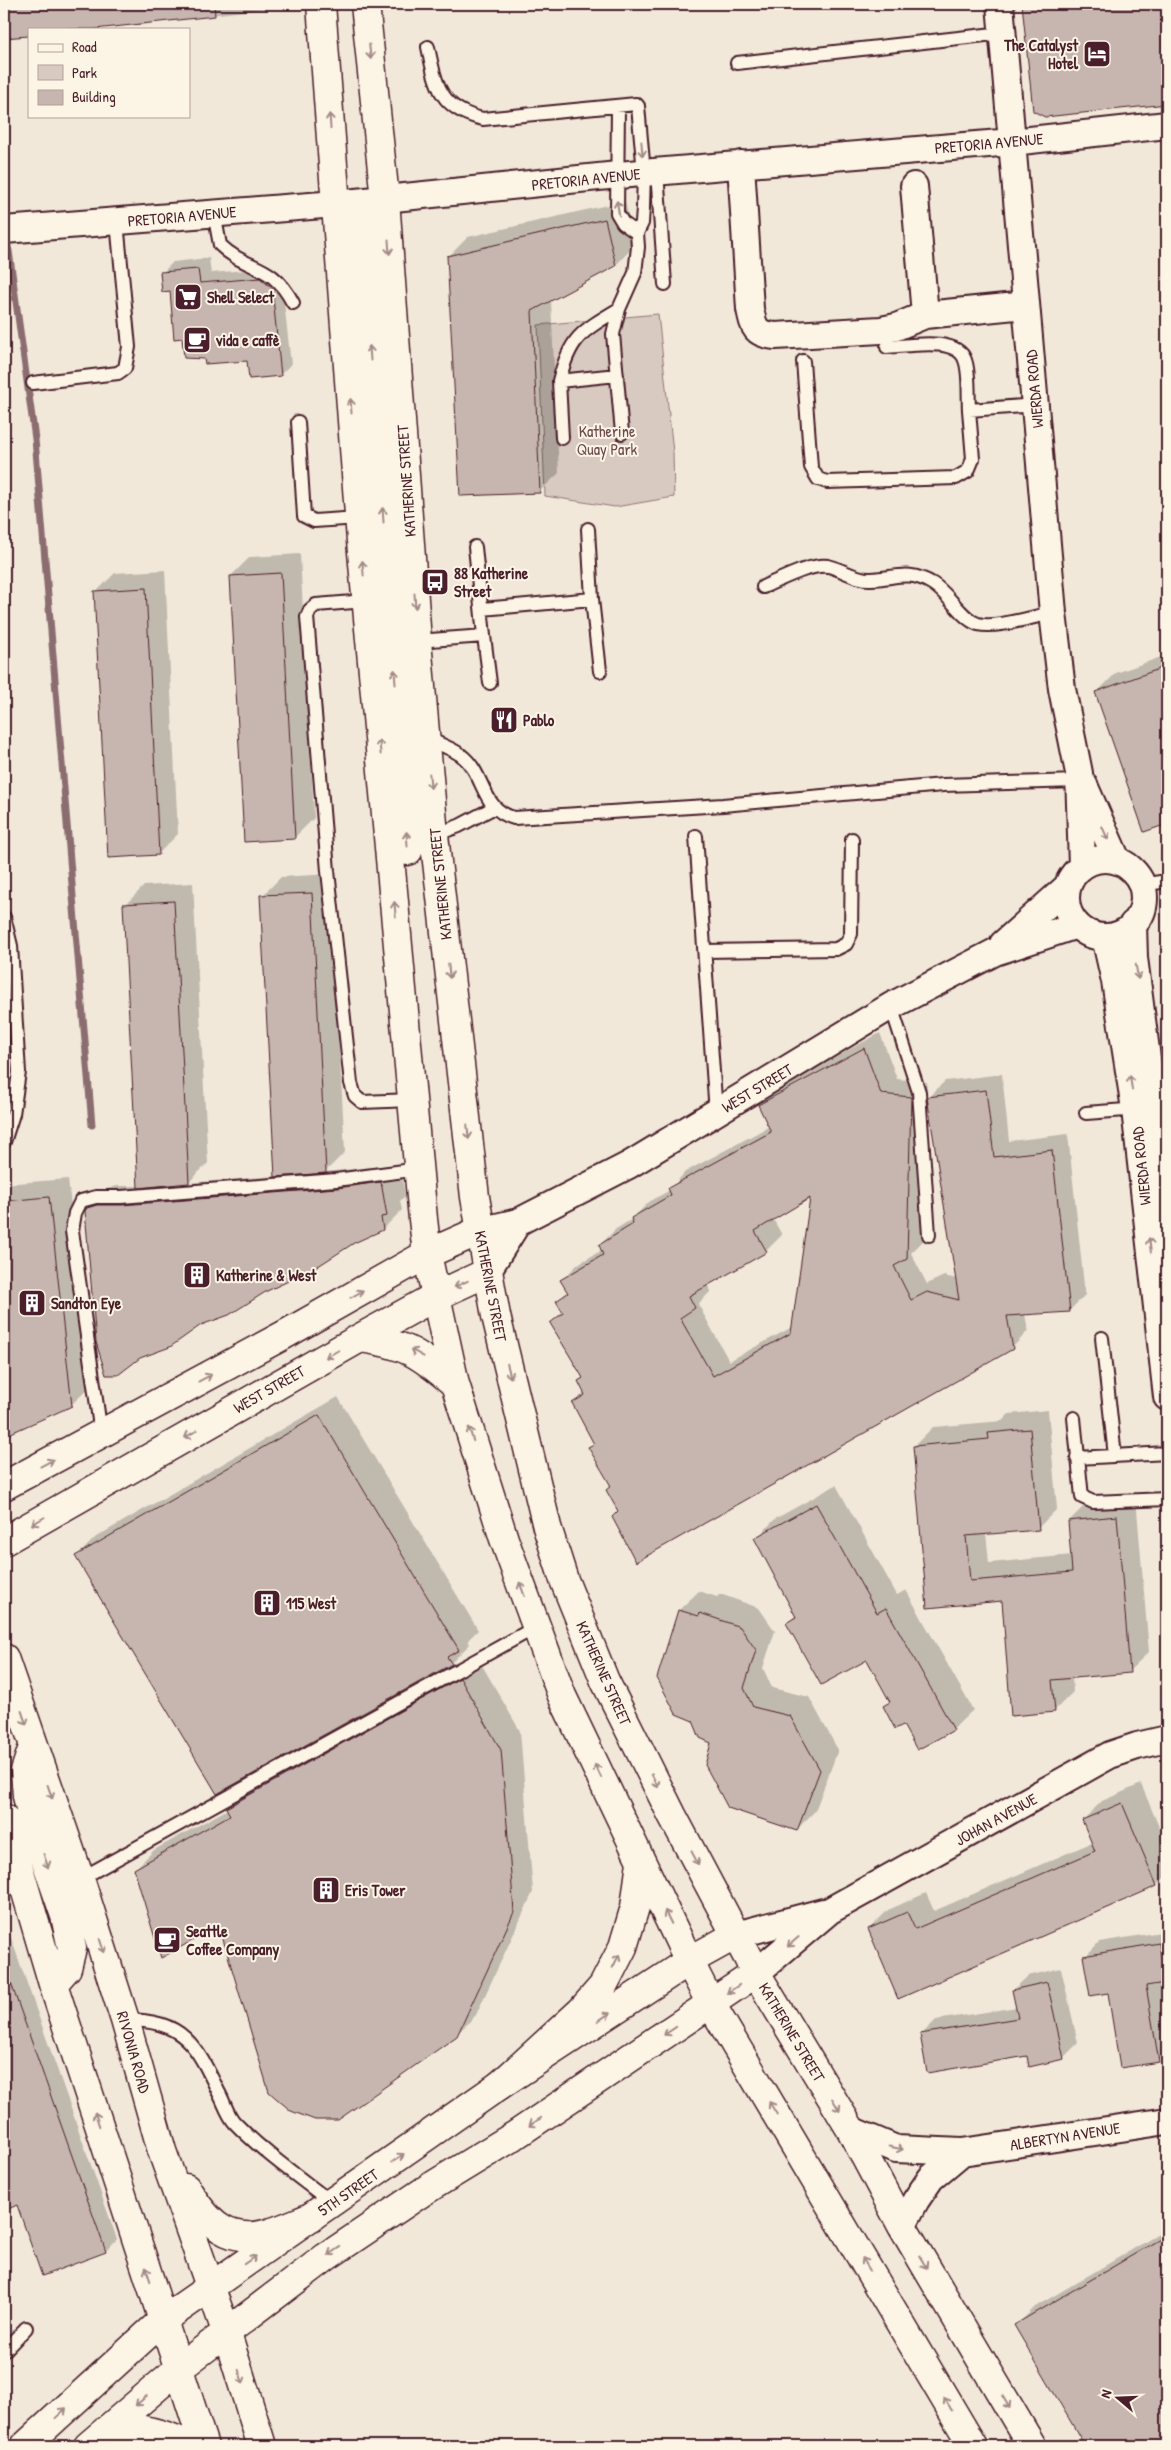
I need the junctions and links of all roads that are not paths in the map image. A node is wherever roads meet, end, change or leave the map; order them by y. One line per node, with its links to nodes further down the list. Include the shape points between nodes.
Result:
1 (321, 4): 15 (main road, one-way to 1)
2 (339, 4): 15 (main road, via 349,134)
3 (365, 4): 14 (main road, KATHERINE STREET, one-way to 14)
4 (1000, 4): 5 (street, WIERDA ROAD)
5 (1003, 33): 7 (lane); 10 (street, WIERDA ROAD)
6 (428, 47): 8 (lane, via 435,80 443,96 455,108 472,116 483,119)
7 (737, 63)
8 (618, 106): 12 (lane); 12 (lane, one-way to 12, via 636,104)
9 (1167, 126): 10 (street, PRETORIA AVENUE)
10 (1012, 142): 11 (street, PRETORIA AVENUE); 22 (street, WIERDA ROAD)
11 (741, 164): 12 (street, PRETORIA AVENUE); 24 (street, via 750,309 754,326 762,335 881,330)
12 (640, 173): 14 (street, PRETORIA AVENUE); 19 (lane, via 643,208); 19 (lane, one-way to 12, via 617,213); 20 (lane)
13 (914, 186): 24 (street)
14 (385, 199): 15 (street, PRETORIA AVENUE); 44 (main road, KATHERINE STREET, one-way to 44); 74 (main road, one-way to 14, via 433,1214 430,1134 361,231 364,220)
15 (336, 204): 16 (street, PRETORIA AVENUE); 35 (main road, one-way to 15)
16 (214, 213): 17 (street, PRETORIA AVENUE); 21 (lane, via 220,245 275,277)
17 (117, 222): 18 (street, PRETORIA AVENUE); 29 (lane, via 129,347 125,368 118,373)
18 (4, 230)
19 (637, 233): 23 (lane, via 635,273)
20 (665, 284)
21 (293, 303)
22 (1026, 304): 24 (street); 30 (street, WIERDA ROAD)
23 (619, 309): 27 (lane, via 613,334); 28 (lane, via 583,331 565,358)
24 (924, 315)
25 (888, 347): 31 (lane, via 947,344 959,350 965,360)
26 (803, 361): 31 (lane, via 811,466 818,478 827,482 956,478 968,471 973,459)
27 (617, 375): 28 (lane); 33 (lane)
28 (559, 381): 34 (lane)
29 (33, 382)
30 (1036, 405): 31 (lane); 42 (street, WIERDA ROAD)
31 (969, 410)
32 (298, 422): 35 (lane, via 304,516 314,521)
33 (622, 433)
34 (562, 438)
35 (359, 518): 40 (main road, one-way to 35)
36 (588, 529): 39 (lane)
37 (475, 547): 41 (lane)
38 (763, 587): 42 (lane, via 813,567 826,566 870,580 907,574 924,579 943,590 977,624 988,625)
39 (592, 599): 41 (lane); 45 (lane)
40 (366, 601): 64 (main road, one-way to 40); 64 (lane, via 316,605 307,617 328,871 355,1096 362,1102)
41 (482, 608): 43 (lane)
42 (1053, 612): 48 (street, WIERDA ROAD, via 1062,689)
43 (484, 636): 44 (lane); 46 (lane)
44 (417, 641): 47 (main road, KATHERINE STREET)
45 (600, 671)
46 (490, 683)
47 (426, 738): 49 (lane, via 461,755 476,772); 50 (main road, KATHERINE STREET, one-way to 50)
48 (1079, 777): 49 (lane, via 534,819 508,817); 53 (street, WIERDA ROAD, one-way to 53); 54 (street, WIERDA ROAD)
49 (493, 808): 50 (lane)
50 (434, 835): 72 (main road, KATHERINE STREET, one-way to 72)
51 (696, 836): 61 (lane)
52 (852, 839): 61 (lane, via 851,934 846,944 836,949)
53 (1117, 860): 54 (street, via 1092,860); 56 (street, via 1127,866)
54 (1074, 876): 59 (street, via 1066,903); 62 (street, WEST STREET)
55 (1167, 881): 56 (lane)
56 (1141, 885): 58 (street, via 1144,898 1141,912)
57 (4, 918): 68 (lane, via 11,946 19,1072)
58 (1133, 924): 60 (street, via 1120,933); 65 (street, WIERDA ROAD, one-way to 65)
59 (1077, 925): 60 (street); 62 (street, WEST STREET)
60 (1105, 937): 65 (street, WIERDA ROAD, one-way to 60)
61 (704, 951): 66 (lane)
62 (995, 952): 63 (street, WEST STREET)
63 (891, 1006): 66 (street, WEST STREET); 73 (lane, via 919,1092)
64 (412, 1100): 69 (main road)
65 (1144, 1108): 67 (lane); 70 (street, WIERDA ROAD)
66 (716, 1113): 71 (street, WEST STREET, via 629,1165)
67 (1086, 1113)
68 (4, 1142)
69 (419, 1169): 74 (main road); 83 (lane, via 336,1180 121,1198 96,1196 81,1201 72,1231)
70 (1161, 1205): 77 (street, WIERDA ROAD, one-way to 70)
71 (518, 1222): 72 (street, WEST STREET); 75 (street)
72 (479, 1231): 74 (main road, WEST STREET); 75 (main road, KATHERINE STREET)
73 (929, 1235)
74 (427, 1254): 76 (main road); 83 (main road, WEST STREET, one-way to 74)
75 (486, 1273): 76 (main road, WEST STREET, one-way to 76); 98 (main road, KATHERINE STREET, one-way to 98, via 547,1528 564,1580 605,1681)
76 (436, 1296): 78 (main road, WEST STREET); 80 (main road)
77 (1163, 1317): 81 (street, WIERDA ROAD)
78 (360, 1338): 80 (main road, one-way to 78, via 412,1350); 89 (main road, WEST STREET, one-way to 89)
79 (1102, 1338): 85 (lane)
80 (455, 1384): 90 (main road, one-way to 80, via 504,1539)
81 (1167, 1397)
82 (1074, 1418): 86 (lane)
83 (101, 1434): 87 (main road, WEST STREET, one-way to 83)
84 (1167, 1452): 85 (lane)
85 (1115, 1456): 86 (lane)
86 (1077, 1458): 88 (lane, via 1080,1493 1085,1499 1092,1502)
87 (4, 1486)
88 (1167, 1499)
89 (4, 1541)
90 (536, 1627): 95 (main road, one-way to 90, via 562,1696); 96 (lane)
91 (4, 1658): 93 (main road, RIVONIA ROAD, one-way to 93)
92 (1167, 1739): 97 (street, JOHAN AVENUE, via 1110,1756)
93 (33, 1746): 96 (main road, RIVONIA ROAD, one-way to 96); 101 (main road, one-way to 101, via 25,1771 27,1796 72,1948 67,1968)
94 (4, 1818): 101 (main road)
95 (641, 1862): 99 (main road, one-way to 95); 104 (main road, one-way to 95, via 603,1986 623,1947 635,1907)
96 (80, 1879): 103 (main road, RIVONIA ROAD, one-way to 103)
97 (829, 1911): 98 (street, JOHAN AVENUE); 100 (street, JOHAN AVENUE, one-way to 100)
98 (736, 1936): 99 (main road, 5TH STREET); 100 (main road, KATHERINE STREET)
99 (689, 1961): 102 (main road); 104 (main road, 5TH STREET, one-way to 99)
100 (756, 1973): 102 (main road, one-way to 102); 106 (main road, KATHERINE STREET, one-way to 106)
101 (53, 1984): 112 (main road, one-way to 101)
102 (711, 2004): 114 (main road, one-way to 114, via 514,2136 374,2224); 123 (main road, one-way to 102)
103 (125, 2020): 107 (main road, RIVONIA ROAD); 109 (lane, via 162,2024 181,2033 201,2056 233,2121)
104 (500, 2086): 109 (main road, 5TH STREET, one-way to 104)
105 (1167, 2121): 108 (street, ALBERTYN AVENUE)
106 (851, 2130): 108 (street, ALBERTYN AVENUE, one-way to 108, via 896,2149); 110 (main road, KATHERINE STREET)
107 (162, 2151): 109 (main road, via 205,2218 231,2235 270,2233); 111 (main road, RIVONIA ROAD)
108 (962, 2152): 110 (street, via 931,2178)
109 (322, 2210): 111 (main road, 5TH STREET, one-way to 109)
110 (902, 2226): 124 (main road, KATHERINE STREET, one-way to 124)
111 (209, 2287): 112 (main road, 5TH STREET); 114 (main road, RIVONIA ROAD)
112 (163, 2320): 116 (main road); 118 (main road, 5TH STREET, one-way to 112)
113 (26, 2328): 115 (lane)
114 (226, 2331): 116 (main road); 122 (main road, RIVONIA ROAD, one-way to 122)
115 (4, 2351)
116 (178, 2369): 117 (main road, one-way to 117); 121 (main road)
117 (110, 2427): 119 (main road); 120 (main road, via 143,2429)
118 (25, 2446)
119 (88, 2446)
120 (191, 2446)
121 (204, 2446)
122 (262, 2446)
123 (973, 2446)
124 (1032, 2446)

